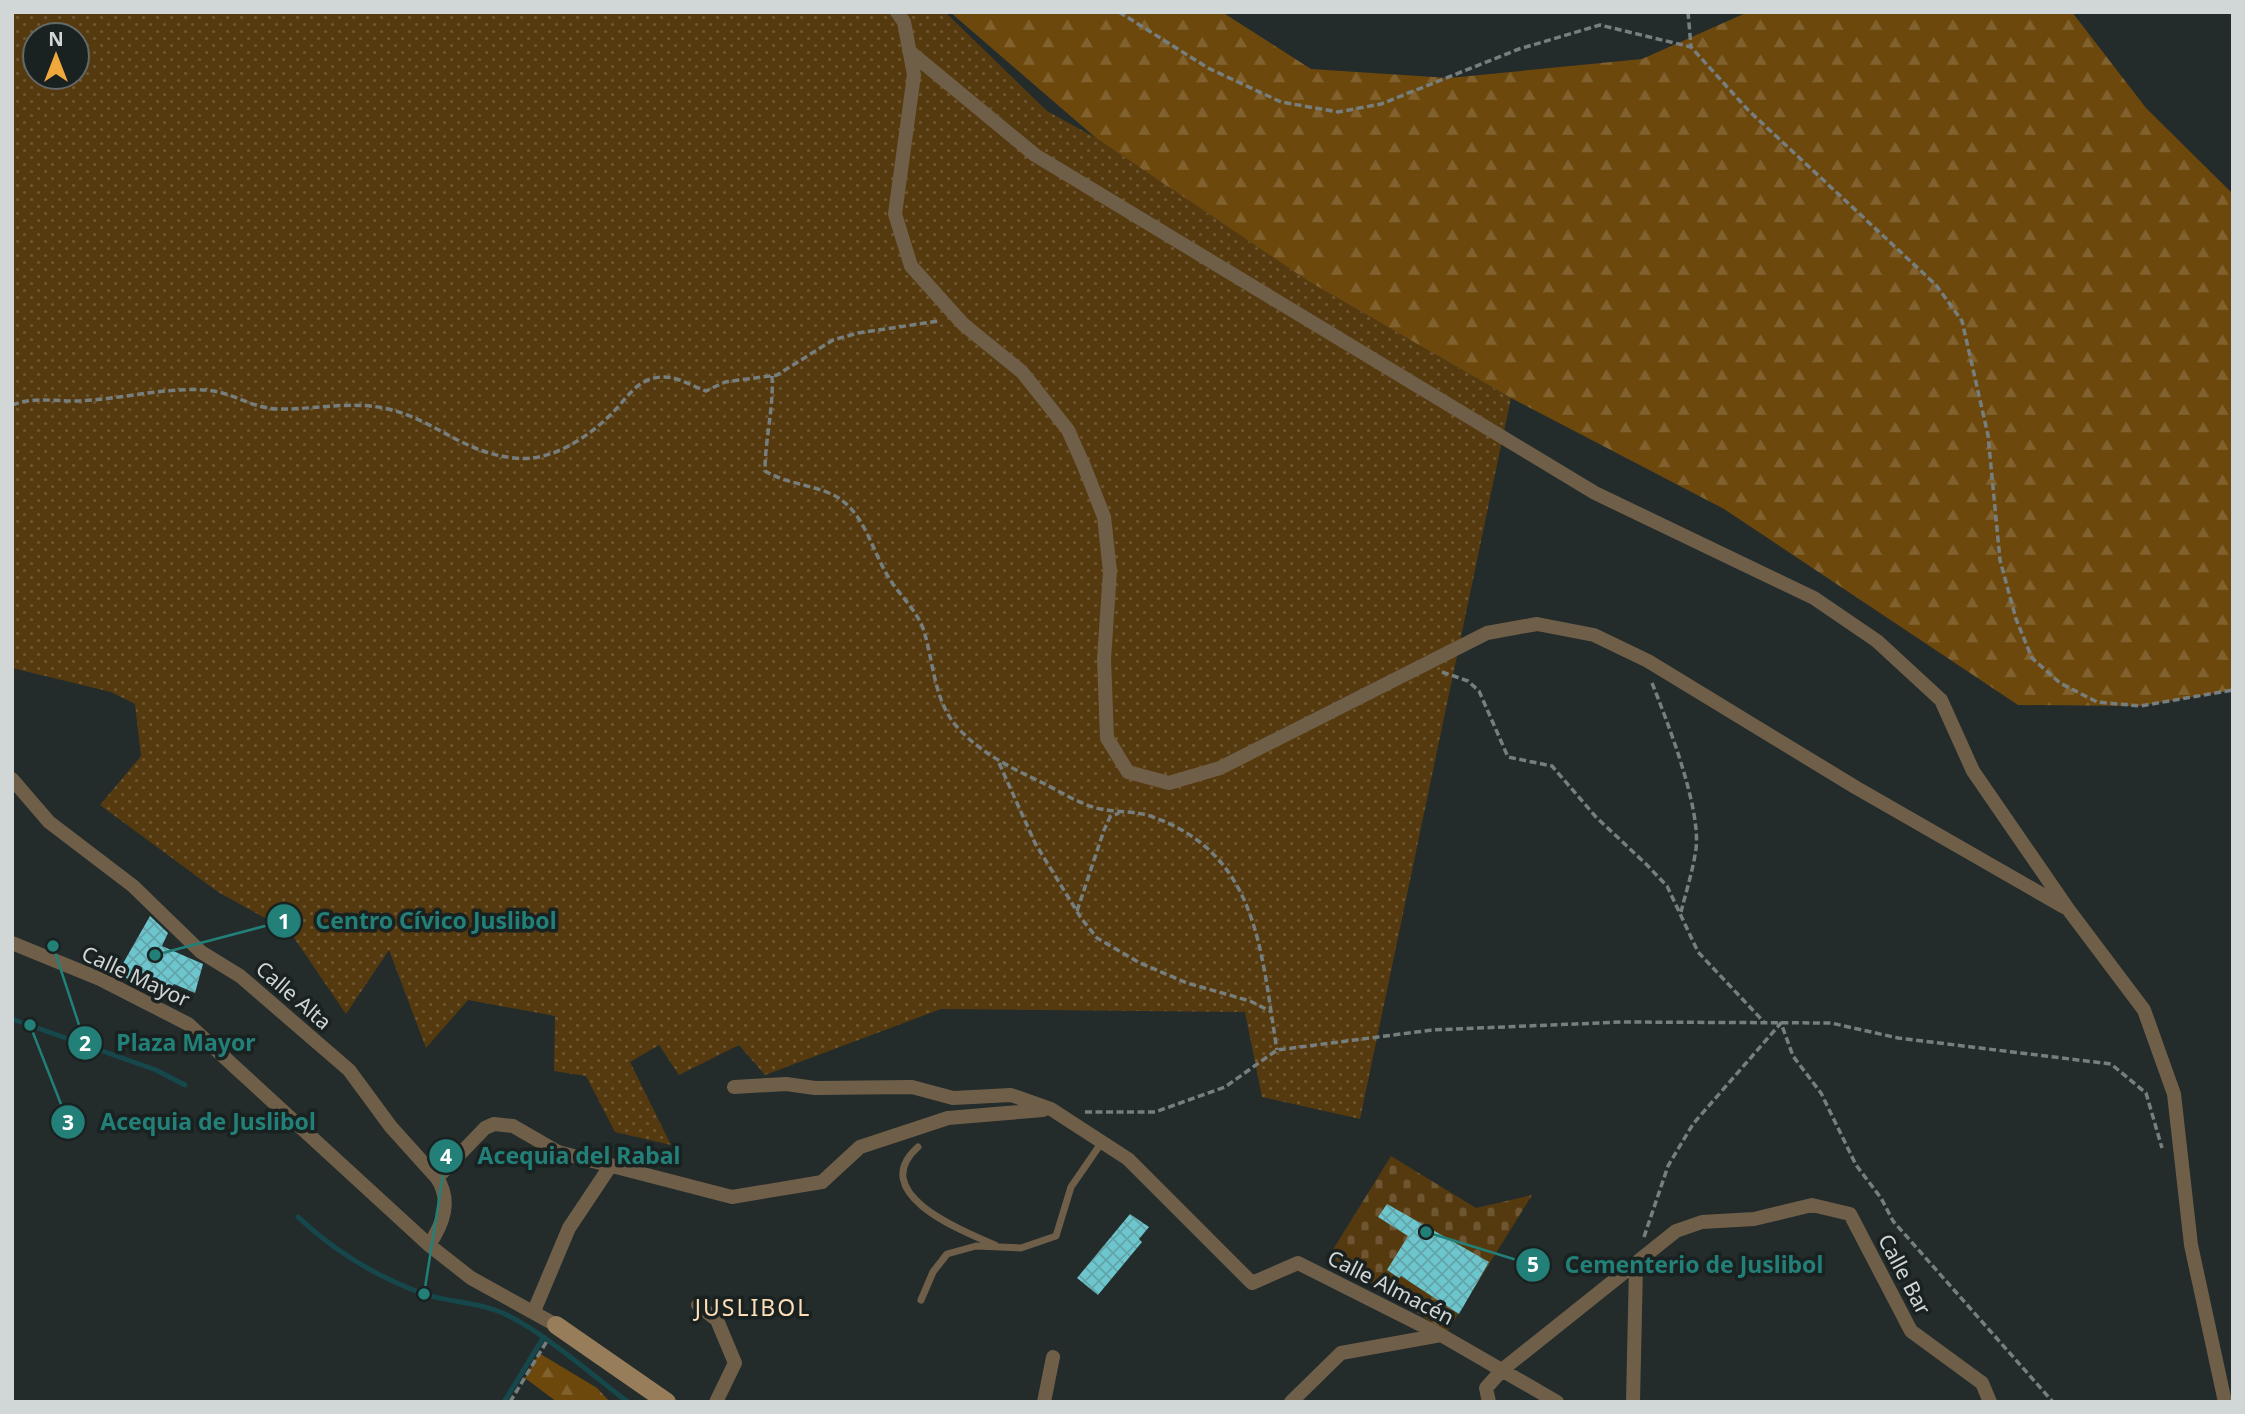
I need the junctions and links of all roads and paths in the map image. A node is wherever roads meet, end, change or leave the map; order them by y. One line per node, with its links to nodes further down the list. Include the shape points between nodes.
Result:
1 (897, 12): 5 (street, via 904,22)
2 (1119, 12): 4 (path, via 1208,68 1281,102 1338,112 1381,104 1519,49 1600,24)
3 (1688, 12): 4 (path)
4 (1691, 47): 11 (path, via 1748,110 1936,285 1962,321 1988,435 2000,560 2032,657 2060,683 2097,702 2140,706)
5 (909, 51): 6 (street, via 914,75 895,214 911,266); 15 (street, via 1035,155 1595,493 1814,598 1877,641 1941,699 1973,771)
6 (955, 316): 7 (path, via 833,340); 10 (street, via 1022,372 1068,430 1104,517 1110,571 1104,659 1107,738 1128,772 1169,783 1220,768)
7 (772, 376): 8 (path, via 725,382 706,391 676,378 642,382 571,444 517,459 472,450 425,420 368,404 275,409 205,390 75,401 47,398); 12 (path, via 765,471 829,493 856,514 889,578 923,628 942,705 959,729)
8 (12, 405)
9 (1648, 661): 10 (street, via 1594,635 1537,624 1487,632); 15 (street, via 1855,788); 17 (path, via 1694,821 1696,847)
10 (1422, 666): 17 (path, via 1468,681 1479,691 1508,757 1552,766 1596,817 1667,886)
11 (2233, 690)
12 (998, 761): 14 (path, via 1094,807); 16 (path, via 1035,843)
13 (12, 779): 29 (street, Calle Alta, via 49,822 133,886 201,952 240,976 349,1070 391,1127)
14 (1121, 811): 16 (path, via 1110,817 1104,830); 19 (path, via 1153,817 1185,831 1225,865 1241,893 1258,942)
15 (2068, 909): 51 (street, via 2144,1010 2174,1094 2191,1245)
16 (1077, 911): 19 (path, via 1097,938 1140,963)
17 (1680, 914): 20 (path, via 1698,952)
18 (12, 943): 30 (street, Calle Mayor, via 100,979 188,1024)
19 (1272, 1012): 22 (path)
20 (1764, 1022): 21 (path); 22 (path, via 1432,1030)
21 (1781, 1023): 27 (path, via 1831,1023 1898,1038 2111,1064 2146,1093); 32 (path, via 1686,1135 1655,1197); 50 (path, via 1793,1056 1821,1093 1856,1165 1893,1221)
22 (1277, 1050): 24 (path, via 1225,1087 1155,1112)
23 (734, 1087): 24 (street, Calle Almacén, via 912,1087 953,1098 1011,1096)
24 (1051, 1109): 25 (street, Calle Almacén); 28 (street, via 947,1118 860,1147 822,1182 732,1197)
25 (1102, 1142): 31 (lane, via 1071,1187 1056,1236 1021,1248); 37 (street, Calle Almacén, via 1128,1159 1252,1283 1298,1263)
26 (918, 1147): 31 (lane, via 904,1162 909,1191 924,1209 950,1226)
27 (2165, 1156)
28 (611, 1165): 29 (street, via 558,1152 513,1126 494,1124); 35 (street, via 569,1228)
29 (438, 1178): 30 (street, via 446,1197 444,1215)
30 (429, 1245): 35 (street, Calle Mayor, via 471,1278)
31 (999, 1247): 33 (lane, via 958,1248 947,1254)
32 (1636, 1266): 40 (street); 48 (street); 49 (street, Calle Bar, via 1676,1231 1702,1222 1754,1219 1812,1205 1850,1214 1911,1331 1982,1383)
33 (921, 1300)
34 (698, 1305): 43 (street, via 717,1320 735,1363)
35 (534, 1311): 36 (street, Calle Mayor)
36 (556, 1325): 42 (street)
37 (1441, 1335): 40 (street, Calle Almacén); 45 (street, via 1341,1353)
38 (543, 1348): 41 (path)
39 (1052, 1357): 44 (street)
40 (1502, 1370): 46 (street, via 1486,1388); 47 (street, Calle Almacén)
41 (510, 1402)
42 (667, 1402)
43 (716, 1402)
44 (1044, 1402)
45 (1291, 1402)
46 (1489, 1402)
47 (1558, 1402)
48 (1633, 1402)
49 (1990, 1402)
50 (2053, 1402)
51 (2225, 1402)

